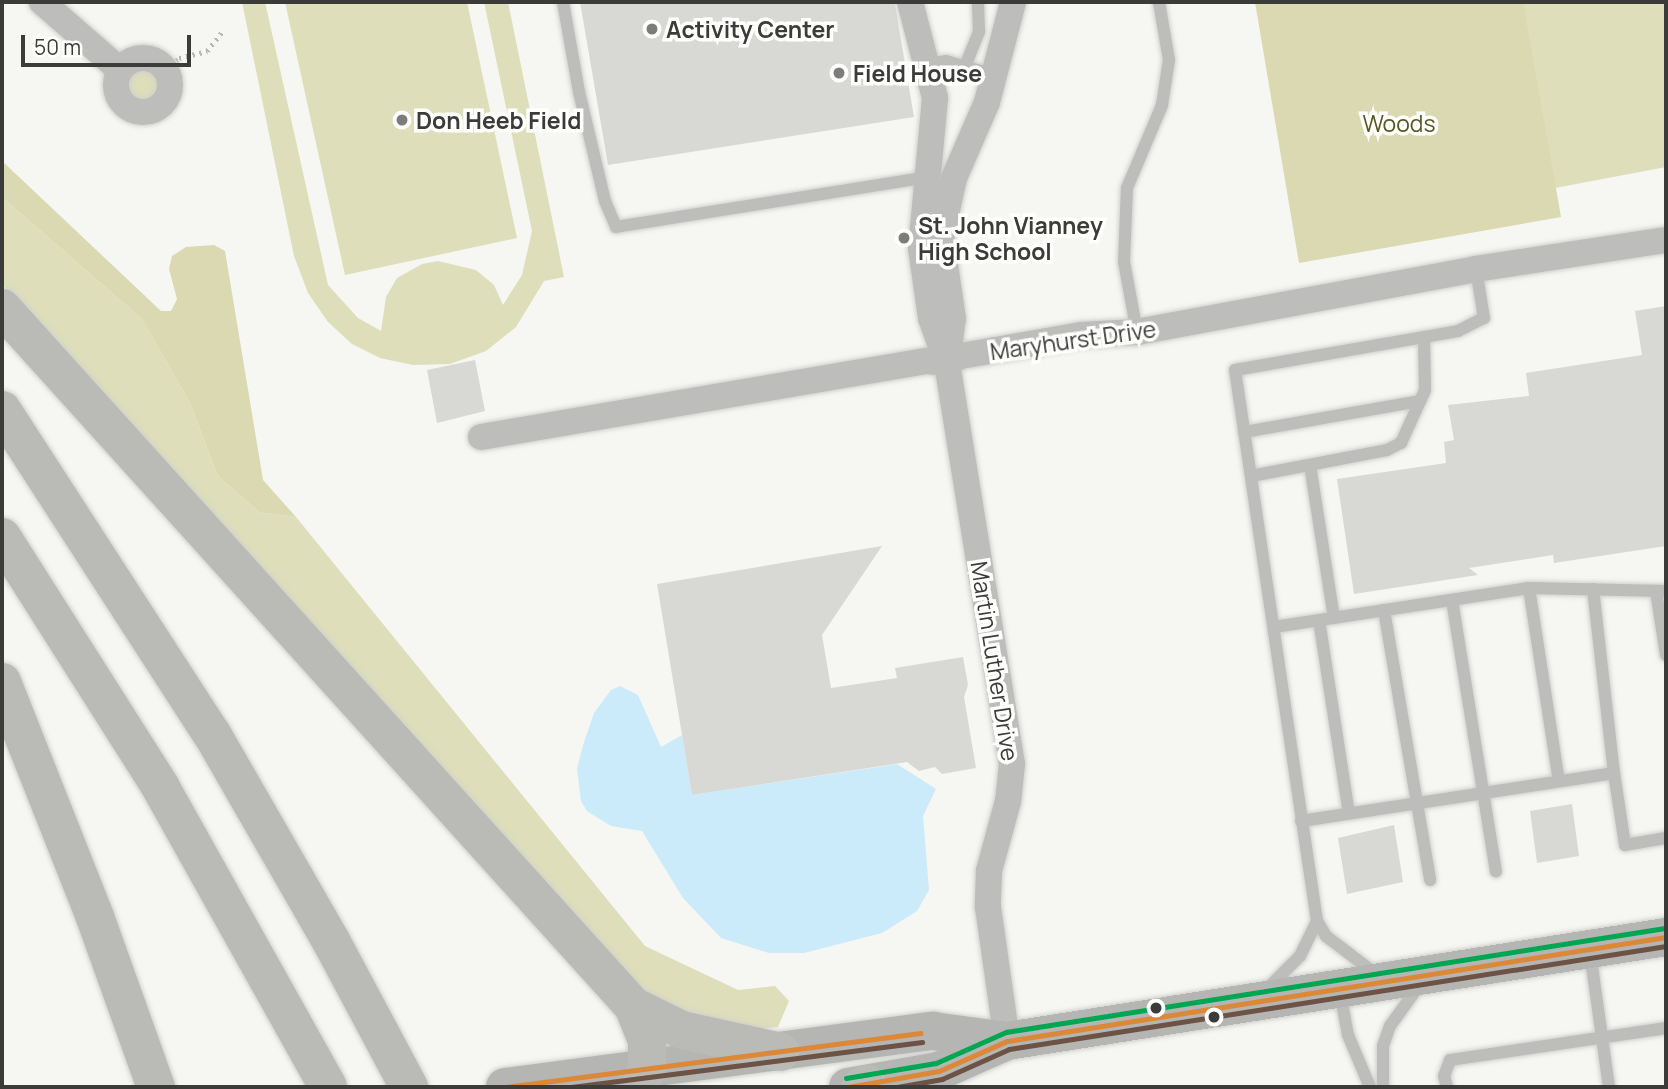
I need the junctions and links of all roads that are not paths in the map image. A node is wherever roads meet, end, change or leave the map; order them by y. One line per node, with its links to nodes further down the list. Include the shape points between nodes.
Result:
1 (42, 2): 9 (street)
2 (563, 2): 11 (lane, via 605,201 616,226)
3 (910, 2): 7 (street, Martin Luther Drive)
4 (978, 2): 8 (lane, via 979,32)
5 (1013, 2): 10 (street, Martin Luther Drive)
6 (1158, 2): 15 (lane, via 1169,61 1162,105 1127,188 1124,262)
7 (929, 64): 8 (lane); 11 (street, Martin Luther Drive, via 935,98)
8 (966, 64): 10 (lane)
9 (120, 70): 9 (street, via 116,85 121,101 144,112 167,99 170,81 165,69 145,57 127,62)
10 (993, 75): 17 (street, Martin Luther Drive, via 954,178 941,238 953,319)
11 (928, 177): 17 (street, Martin Luther Drive, via 921,248 932,318)
12 (1666, 240): 13 (street, Maryhurst Drive)
13 (1476, 269): 15 (street, Maryhurst Drive); 16 (lane, via 1484,318 1458,331)
14 (2, 308): 51 (highway)
15 (1137, 332): 17 (street, Maryhurst Drive, via 1081,335 961,356)
16 (1424, 337): 18 (lane, via 1425,390); 20 (lane, via 1235,370)
17 (947, 363): 21 (street, Maryhurst Drive, via 917,363); 54 (street, Martin Luther Drive, via 1012,764 1010,794 991,860 988,907)
18 (1420, 401): 20 (lane); 22 (lane, via 1401,443)
19 (2, 410): 62 (highway, via 212,734)
20 (1244, 432): 23 (lane)
21 (481, 438)
22 (1310, 465): 23 (lane); 30 (lane)
23 (1251, 476): 32 (lane)
24 (2, 537): 57 (highway, via 161,788)
25 (1528, 588): 26 (lane); 28 (lane); 36 (lane)
26 (1592, 589): 27 (lane); 35 (lane)
27 (1661, 591): 33 (lane)
28 (1452, 600): 29 (lane); 37 (lane)
29 (1384, 610): 30 (lane); 38 (lane)
30 (1334, 618): 31 (lane)
31 (1319, 620): 32 (lane); 39 (lane)
32 (1274, 627): 40 (lane)
33 (1666, 655)
34 (2, 682): 55 (highway)
35 (1614, 773): 36 (lane); 41 (lane, via 1625,845)
36 (1559, 781): 37 (lane)
37 (1484, 793): 38 (lane); 42 (lane)
38 (1418, 803): 39 (lane); 43 (lane)
39 (1349, 813): 40 (lane)
40 (1301, 821): 44 (lane)
41 (1666, 838)
42 (1496, 871)
43 (1430, 880)
44 (1317, 921): 48 (lane, via 1326,936); 50 (lane, via 1300,956)
45 (1666, 937): 46 (main road)
46 (1589, 948): 47 (main road); 53 (lane)
47 (1428, 974): 48 (main road); 65 (lane, via 1390,1026 1383,1046)
48 (1385, 981): 49 (main road)
49 (1340, 988): 50 (main road); 64 (lane, via 1348,1035)
50 (1255, 1002): 54 (main road)
51 (633, 1006): 56 (highway, via 682,1030); 58 (highway, via 647,1041)
52 (1666, 1028): 53 (lane)
53 (1602, 1038): 66 (lane, via 1450,1060 1444,1076); 67 (lane)
54 (1007, 1041): 56 (main road, via 933,1031); 59 (main road, via 939,1071)
55 (142, 1044): 60 (highway); 61 (highway)
56 (780, 1052): 58 (main road)
57 (321, 1074)
58 (635, 1078): 63 (main road)
59 (858, 1086)
60 (137, 1087)
61 (156, 1087)
62 (409, 1087)
63 (505, 1087)
64 (1370, 1087)
65 (1382, 1087)
66 (1447, 1087)
67 (1609, 1087)

